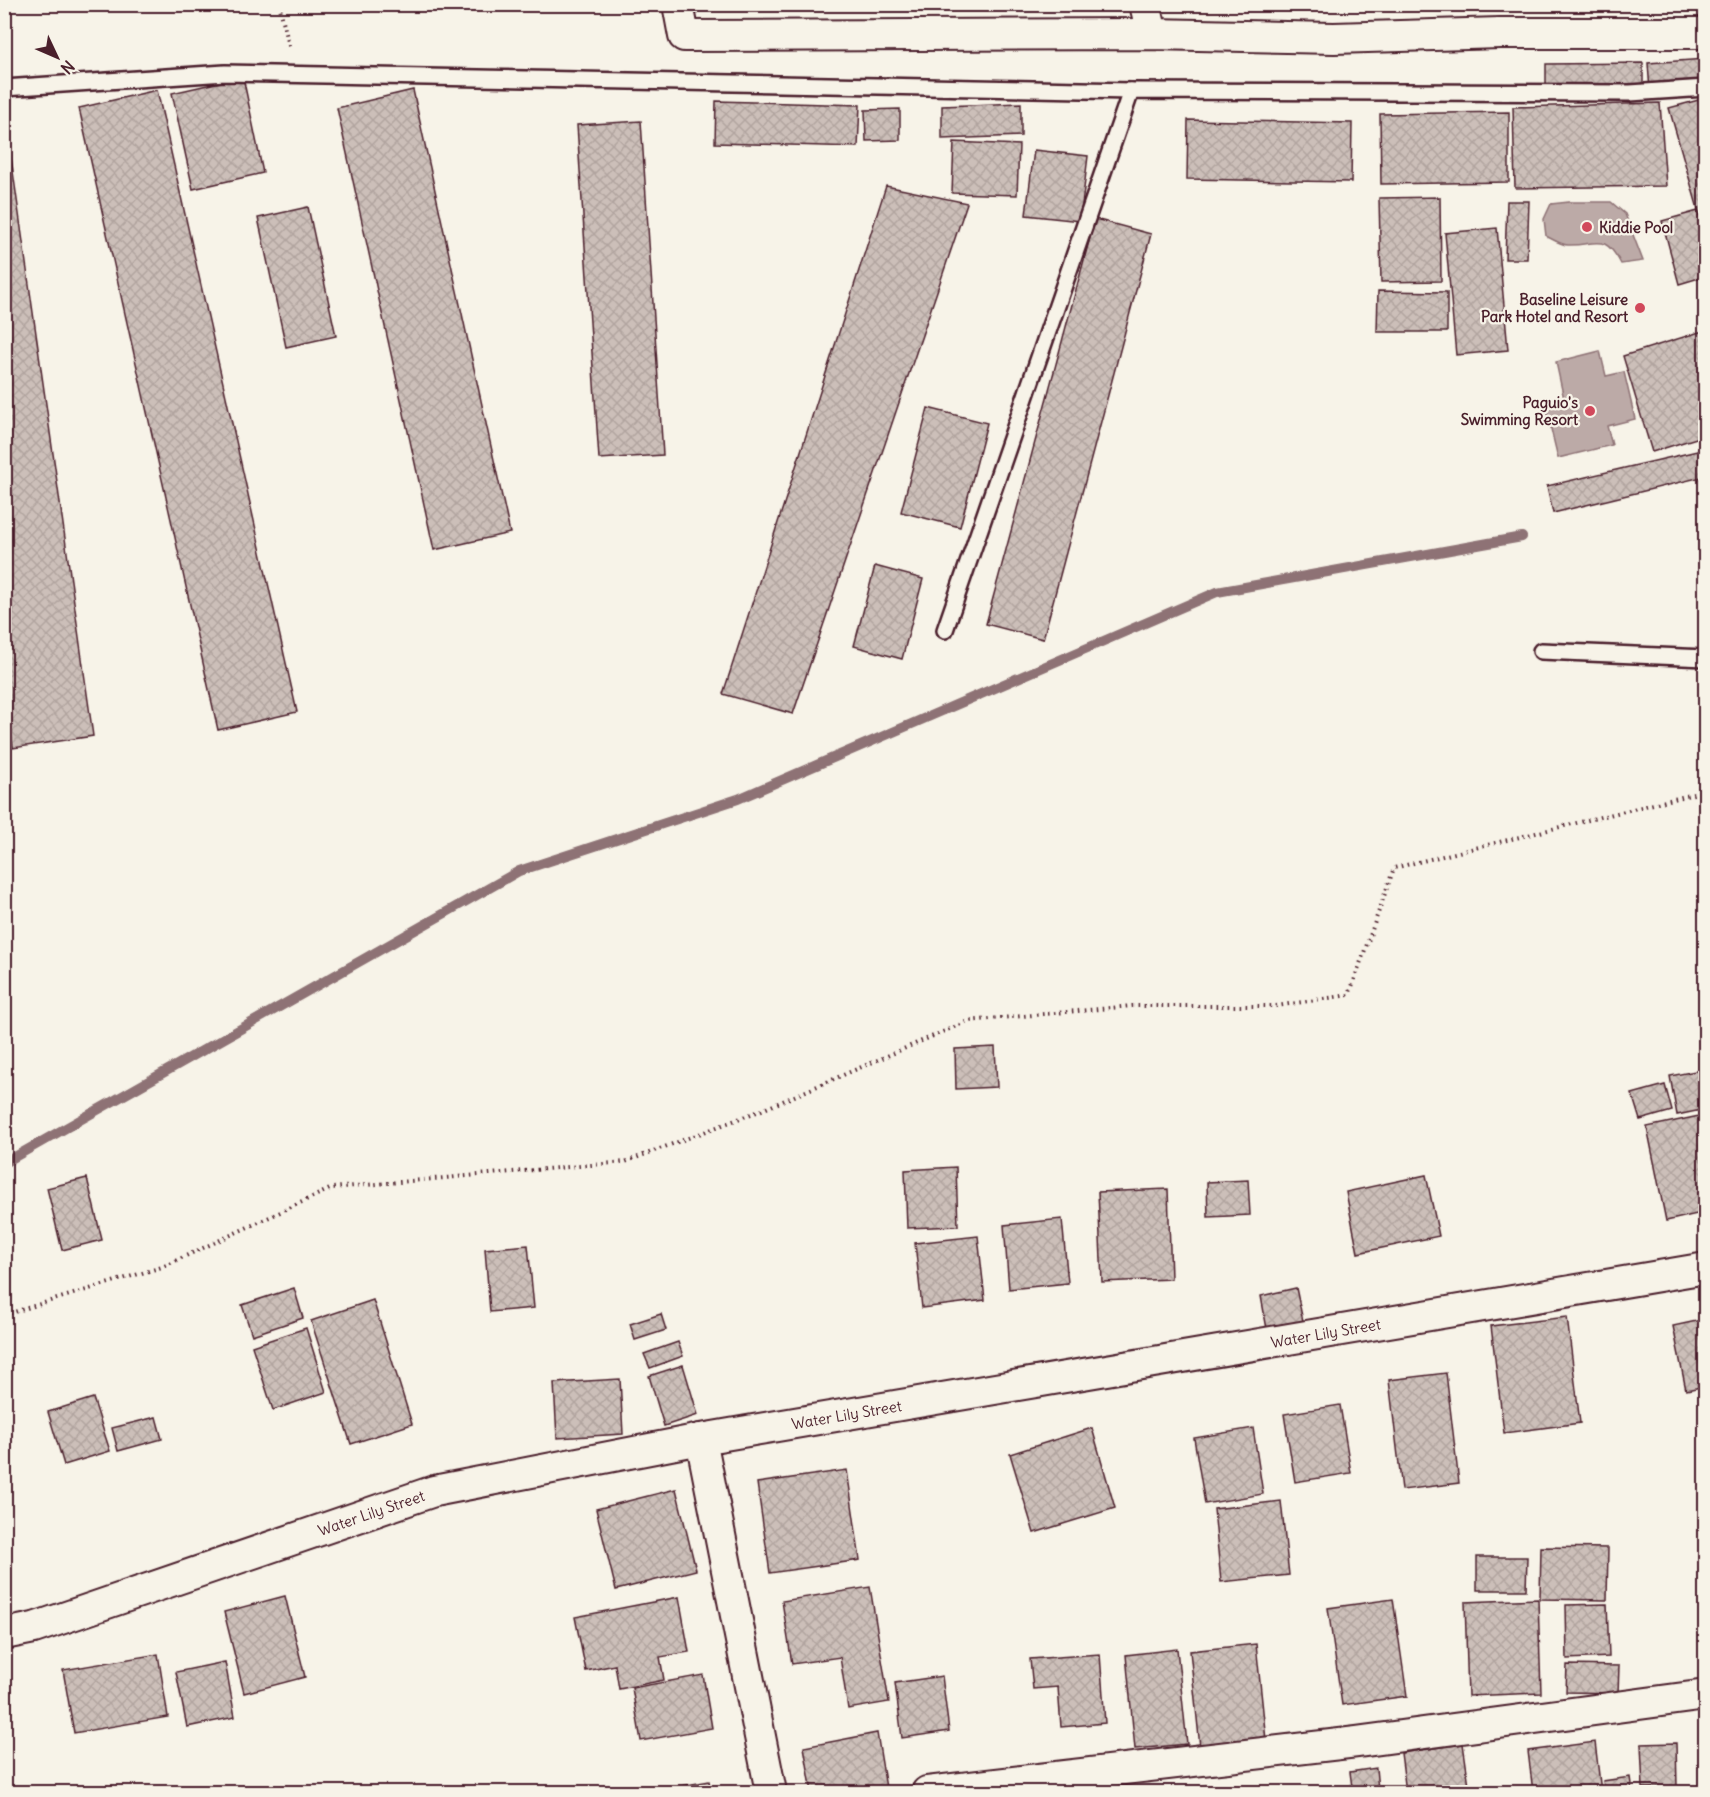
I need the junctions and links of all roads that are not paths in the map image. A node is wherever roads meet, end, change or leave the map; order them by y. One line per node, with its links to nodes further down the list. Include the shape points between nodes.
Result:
1 (678, 4): 4 (street, via 684,36)
2 (1145, 4): 4 (street)
3 (1706, 33): 4 (street, via 1334,38)
4 (1152, 34)
5 (4, 88): 7 (lane, via 225,73)
6 (1706, 88): 7 (lane, via 1630,93)
7 (1131, 91): 8 (lane)
8 (945, 630)
9 (1541, 651): 10 (lane)
10 (1706, 658)
11 (1706, 1269): 12 (street, Water Lily Street)
12 (701, 1439): 13 (street, Water Lily Street, via 434,1491 34,1628); 15 (street)
13 (4, 1634)
14 (1706, 1695): 16 (street, via 1357,1742)
15 (771, 1792)
16 (927, 1792)

